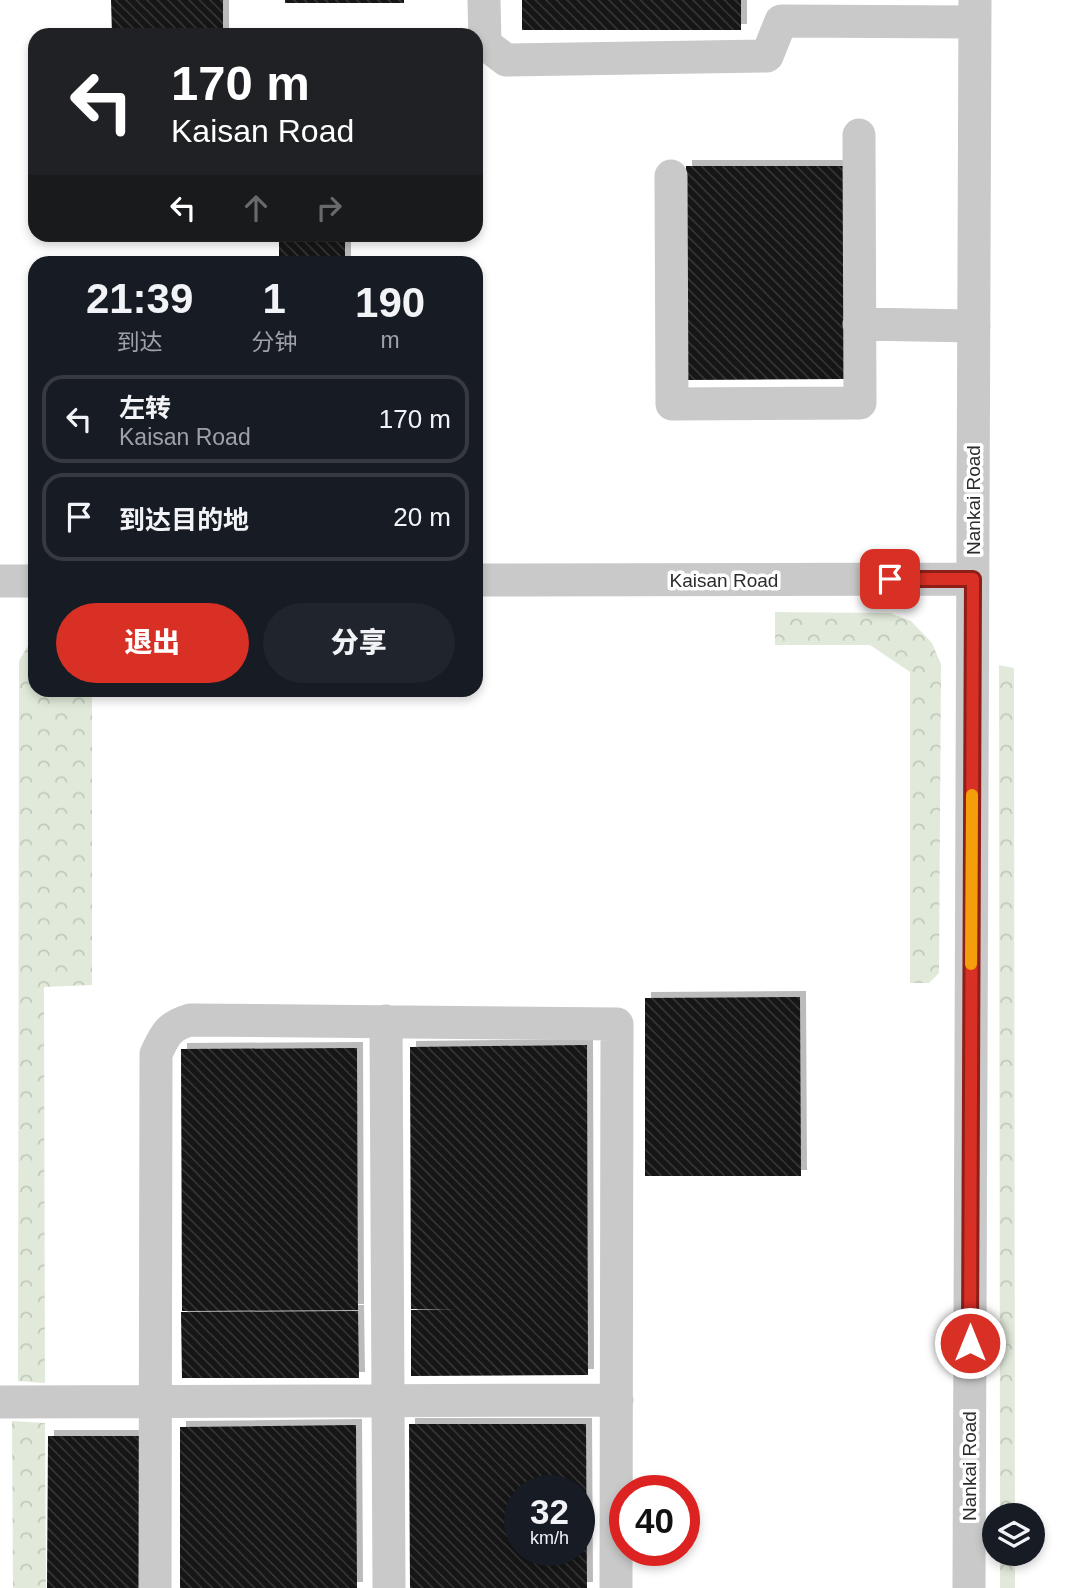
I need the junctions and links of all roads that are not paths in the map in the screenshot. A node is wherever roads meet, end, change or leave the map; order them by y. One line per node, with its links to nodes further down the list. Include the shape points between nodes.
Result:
1 (484, 0): 2 (street, via 485,44 506,61 767,56)
2 (781, 10): 3 (street)
3 (975, 11): 7 (street, Nankai Road)
4 (859, 135): 6 (street)
5 (671, 176): 6 (street, via 672,404 860,403)
6 (859, 324): 7 (street)
7 (974, 326): 8 (street, Nankai Road)
8 (973, 579): 9 (street, Kaisan Road); 20 (street, Nankai Road)
9 (483, 580)
10 (0, 581): 11 (street)
11 (28, 581)
12 (386, 1021): 13 (street, via 190,1020 175,1024 164,1037 156,1054); 14 (street, via 617,1024); 15 (street)
13 (156, 1400): 15 (street); 16 (street); 17 (street)
14 (617, 1400): 15 (street); 19 (street)
15 (388, 1401): 18 (street)
16 (0, 1402)
17 (155, 1588)
18 (389, 1588)
19 (617, 1588)
20 (969, 1588)

